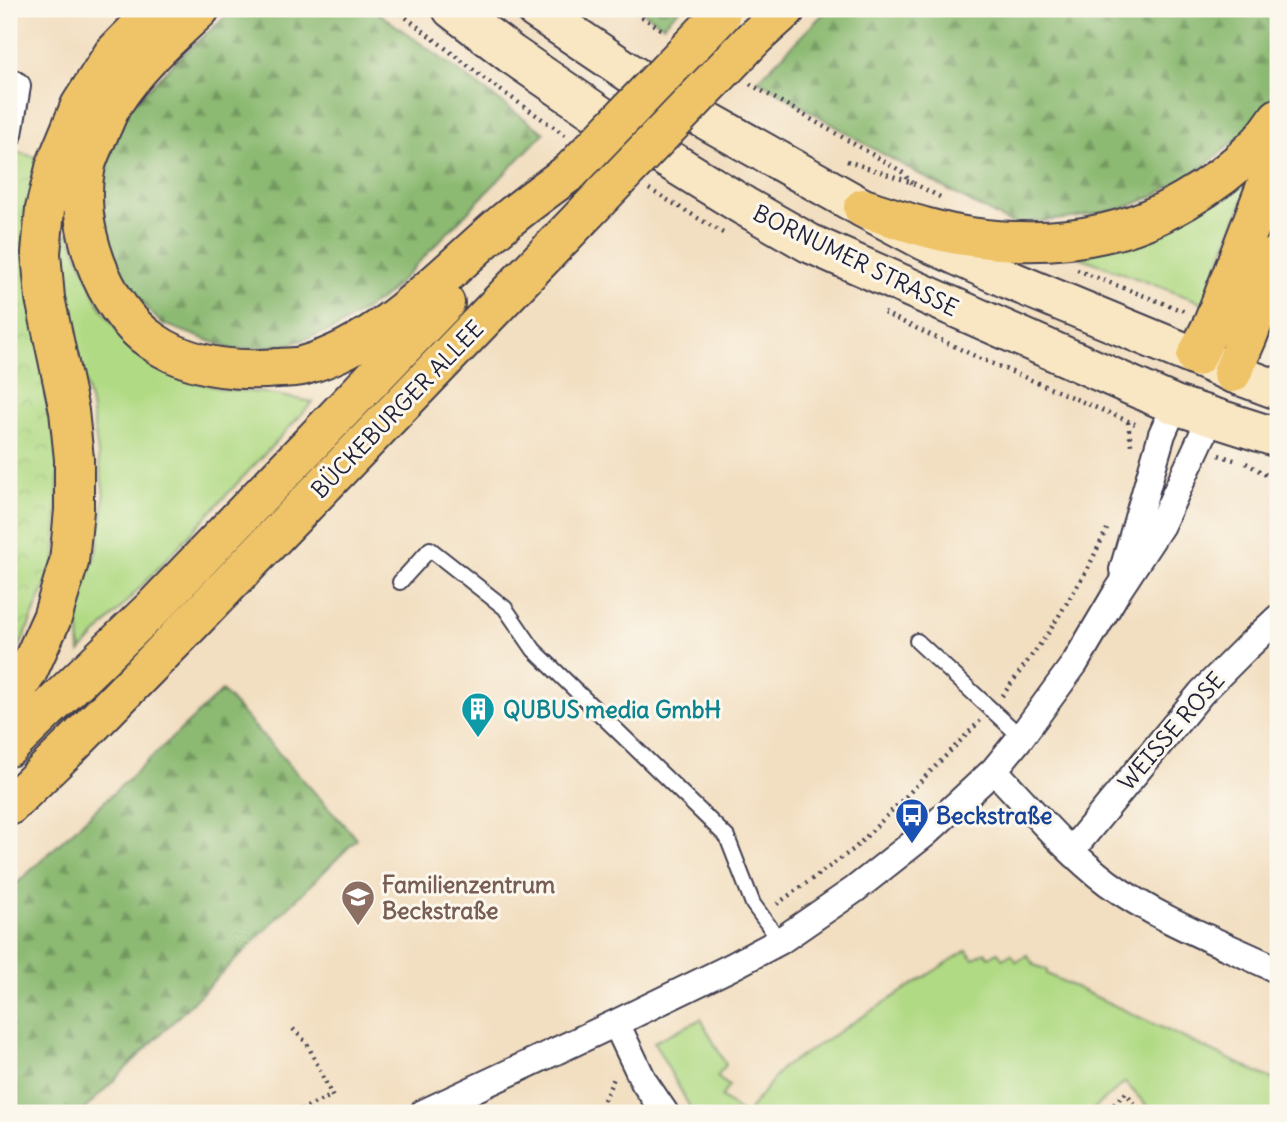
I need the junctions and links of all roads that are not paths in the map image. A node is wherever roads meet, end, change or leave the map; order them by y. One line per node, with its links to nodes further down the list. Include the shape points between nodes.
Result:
1 (157, 9): 24 (highway, via 113,54 80,106 56,164 45,209 41,253 45,298 69,411 74,510 69,562 52,618)
2 (200, 9): 11 (highway, via 143,63 113,103 86,165 83,196 92,254 113,298 152,341 185,358 215,367 254,370 303,366 345,350 404,312 504,222)
3 (452, 9): 17 (main road, BORNUMER STRASSE, via 632,137 809,243)
4 (535, 9): 12 (main road, BORNUMER STRASSE, via 667,98)
5 (784, 9): 28 (highway, BÜCKEBURGER ALLEE, bridge)
6 (724, 12): 11 (highway, BÜCKEBURGER ALLEE, bridge)
7 (13, 84): 9 (street)
8 (1278, 118): 12 (highway, via 1256,147 1222,176 1175,205 1105,233 1053,240 971,237)
9 (9, 134)
10 (1278, 155): 14 (highway)
11 (569, 172): 26 (highway, BÜCKEBURGER ALLEE, via 154,607)
12 (863, 208): 14 (main road, BORNUMER STRASSE, via 1012,281)
13 (1278, 255): 15 (highway)
14 (1196, 357): 15 (main road, BORNUMER STRASSE); 17 (main road)
15 (1232, 373): 16 (main road, BORNUMER STRASSE); 18 (main road)
16 (1278, 390)
17 (1175, 405): 18 (main road, BORNUMER STRASSE); 21 (street, via 1162,434)
18 (1211, 417): 19 (main road, BORNUMER STRASSE); 21 (street, via 1161,525)
19 (1278, 438)
20 (400, 582): 30 (lane, via 429,549 505,608 534,650 727,836 753,904)
21 (1116, 592): 25 (street, via 1075,663)
22 (1278, 618): 29 (street, WEISSE ROSE, via 1202,692)
23 (917, 641): 25 (lane)
24 (9, 703)
25 (1021, 737): 27 (street)
26 (9, 747)
27 (994, 770): 29 (street); 30 (street, via 912,845)
28 (9, 806)
29 (1071, 850): 31 (street, via 1107,882 1155,913)
30 (780, 941): 32 (street)
31 (1278, 970)
32 (616, 1023): 33 (street); 34 (street, via 644,1082)
33 (423, 1113)
34 (665, 1113)

